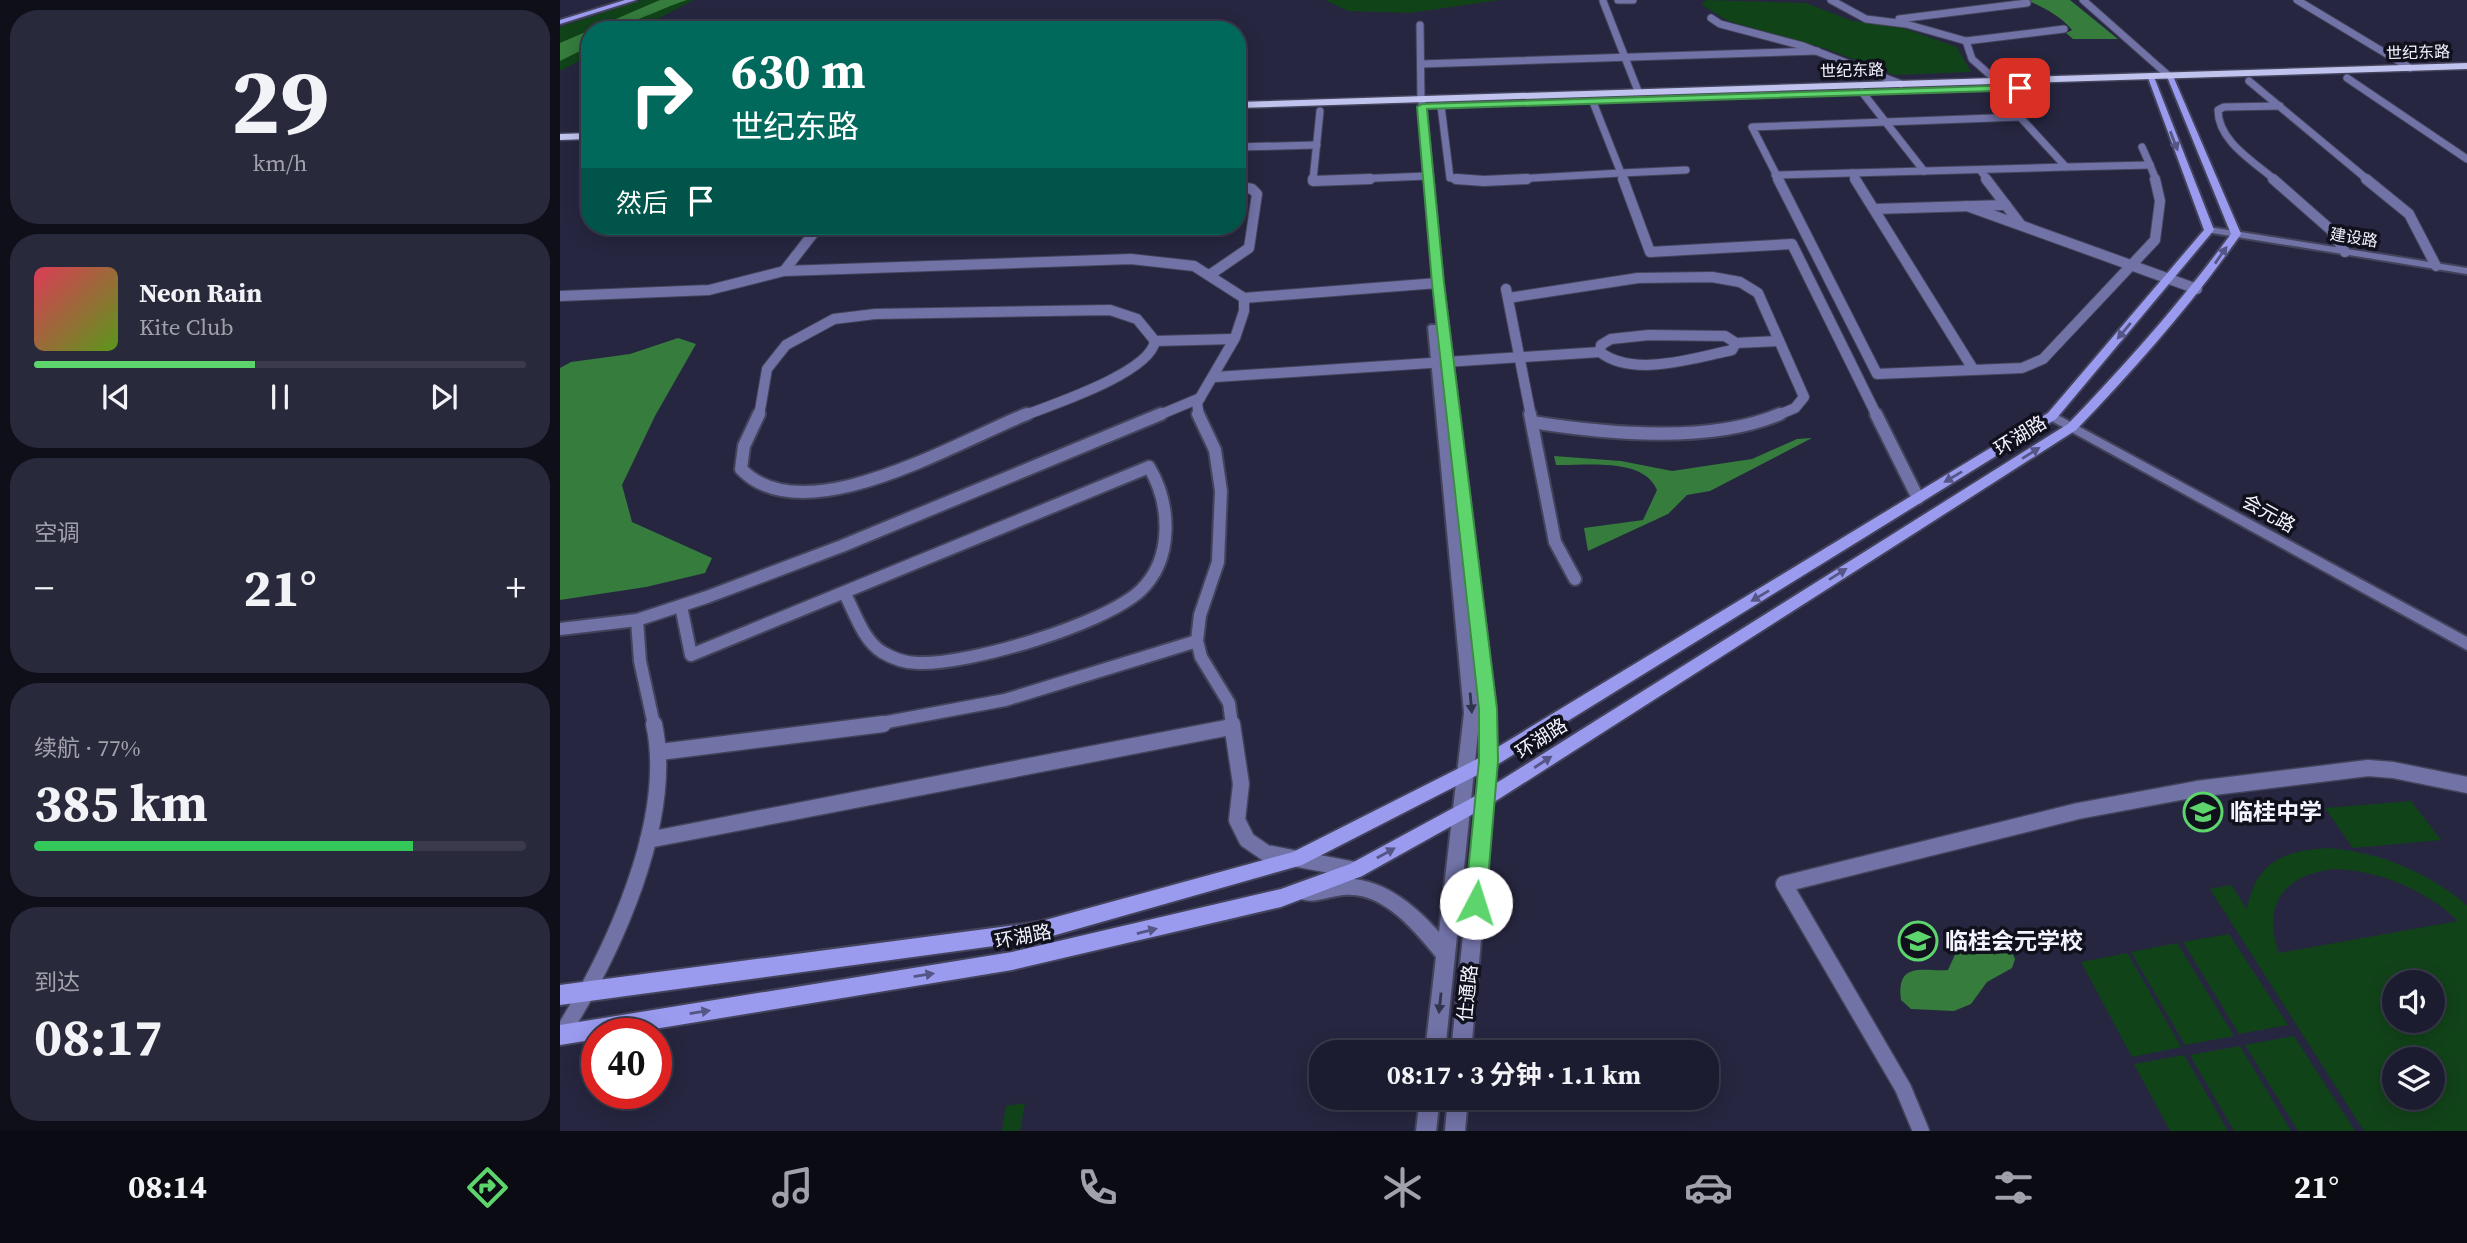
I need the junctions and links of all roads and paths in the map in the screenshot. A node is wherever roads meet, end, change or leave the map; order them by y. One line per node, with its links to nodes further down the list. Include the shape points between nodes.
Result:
1 (624, 0): 11 (main road)
2 (632, 0): 11 (main road)
3 (1618, 0): 4 (street)
4 (1633, 0)
5 (1831, 0): 12 (street, via 1860,17)
6 (2083, 0): 23 (street)
7 (2297, 0): 20 (street)
8 (1603, 1): 17 (street)
9 (2027, 3): 12 (street)
10 (1711, 18): 16 (street)
11 (560, 21)
12 (1881, 21): 15 (street)
13 (1420, 25): 18 (street)
14 (2064, 29): 15 (street)
15 (1966, 41): 26 (street, via 1972,59)
16 (1816, 51): 17 (street); 27 (street)
17 (1623, 57): 18 (street); 28 (street)
18 (1421, 64): 31 (street)
19 (2467, 66): 20 (main road, 世纪东路)
20 (2410, 68): 23 (main road, 世纪东路)
21 (2467, 75): 22 (main road, 世纪东路)
22 (2347, 78): 25 (main road, 世纪东路); 44 (street)
23 (2170, 79): 24 (main road, 世纪东路); 25 (main road, 世纪东路); 60 (main road)
24 (2151, 80): 26 (main road, 世纪东路); 29 (main road, 世纪东路); 59 (main road, one-way to 59)
25 (2249, 81): 34 (street)
26 (1998, 82): 27 (main road, 世纪东路)
27 (1901, 84): 28 (main road, 世纪东路)
28 (1638, 91): 31 (main road, 世纪东路)
29 (1862, 92): 30 (main road, 世纪东路); 37 (street)
30 (1593, 102): 33 (main road, 世纪东路); 50 (street)
31 (1417, 103): 32 (main road, 世纪东路); 33 (main road, 世纪东路); 35 (main road, 世纪东路); 52 (street, 仕通路)
32 (1246, 105)
33 (1441, 106): 50 (street, via 1450,178 1484,181)
34 (2280, 106): 62 (street, via 2224,107 2218,110 2218,123 2230,141 2330,230); 64 (street, via 2409,214)
35 (1320, 111): 36 (main road, 世纪东路); 41 (street)
36 (1246, 114)
37 (1887, 122): 46 (street, via 2020,117); 49 (street); 53 (street, via 1752,127)
38 (581, 127): 39 (main road)
39 (561, 131): 40 (main road)
40 (581, 134)
41 (1317, 145): 42 (street); 52 (street, via 1313,181)
42 (1246, 147)
43 (2142, 147): 45 (street)
44 (2467, 159)
45 (2151, 164): 46 (street); 63 (street, via 2159,220 2155,240)
46 (2066, 167): 48 (street)
47 (1686, 170): 50 (street)
48 (1980, 170): 49 (street); 55 (street)
49 (1924, 171): 51 (street)
50 (1620, 173): 87 (street, via 1650,252 1792,244)
51 (1852, 173): 53 (street); 57 (street)
52 (1423, 176): 69 (street, 仕通路)
53 (1775, 176): 81 (street, via 1877,374)
54 (1246, 188): 67 (street, via 1257,194 1249,248)
55 (2006, 205): 56 (street); 58 (street)
56 (1968, 206): 57 (street); 58 (street)
57 (1874, 209): 81 (street)
58 (2021, 225): 63 (street)
59 (2209, 230): 60 (street, 建设路); 68 (main road, 环湖路)
60 (2236, 234): 62 (street, 建设路); 70 (main road, 环湖路, one-way to 60)
61 (812, 235): 65 (street)
62 (2345, 252): 64 (street, 建设路)
63 (2132, 265): 68 (street); 81 (street, via 2043,359 2022,368)
64 (2436, 266): 66 (street, 建设路)
65 (785, 271): 67 (street, via 1131,258 1184,264); 72 (street, via 709,290)
66 (2467, 271)
67 (1211, 274): 73 (street)
68 (2168, 278): 70 (street); 84 (main road, 环湖路, one-way to 84)
69 (1434, 283): 73 (street); 80 (street, 仕通路)
70 (2197, 289): 86 (main road, 环湖路)
71 (1507, 293): 76 (street, via 1621,278 1728,280 1754,289); 79 (street)
72 (560, 296)
73 (1244, 298): 74 (street)
74 (1233, 339): 75 (street); 82 (street)
75 (1155, 341): 75 (street, via 1134,315 1110,310 875,314 834,319 802,334 773,358 763,387 762,409 744,446 741,469 762,487 781,492 809,493 869,478 1096,385 1142,360)
76 (1779, 341): 77 (street); 85 (street, via 1804,397 1794,409 1777,416 1648,434)
77 (1736, 343): 78 (street, via 1731,350 1659,362 1618,363); 78 (street, via 1725,336 1649,335 1611,339 1601,345)
78 (1600, 352): 79 (street)
79 (1520, 358): 80 (street); 85 (street)
80 (1443, 361): 82 (street); 97 (street, 仕通路, via 1488,709); 98 (street, 仕通路, one-way to 98, via 1472,713)
81 (1973, 369)
82 (1215, 377): 83 (street)
83 (1200, 398): 90 (street, via 842,546); 93 (street, via 1196,410 1215,450 1221,532 1218,562 1200,615)
84 (2052, 416): 86 (street, 会元路); 87 (main road, 环湖路, one-way to 87)
85 (1532, 422): 88 (street, via 1555,542)
86 (2072, 427): 94 (street, 会元路); 100 (main road, 环湖路, one-way to 86)
87 (1918, 498): 97 (main road, 环湖路, one-way to 97)
88 (1575, 579)
89 (845, 594): 89 (street, via 1149,467 1160,482 1166,503 1164,533 1152,578 1112,610 1073,626 998,649 933,662 904,661 880,651 871,641); 90 (street, via 691,655)
90 (681, 606): 91 (street)
91 (637, 620): 92 (street); 96 (street, via 640,661)
92 (560, 629)
93 (1197, 641): 95 (street, via 1201,657 1229,703); 96 (street, via 1109,671 942,714 806,736)
94 (2467, 644)
95 (1231, 727): 102 (street); 103 (street, via 1241,784 1237,820 1247,840 1266,853)
96 (660, 752): 102 (street)
97 (1489, 761): 98 (main road, 环湖路); 100 (street, 仕通路)
98 (1467, 771): 101 (street, 仕通路); 103 (main road, 环湖路)
99 (2467, 785): 116 (street, via 2419,773 2367,768 2222,786 2002,826 1784,884 1903,1088)
100 (1485, 799): 101 (main road, 环湖路); 111 (street, 仕通路)
101 (1463, 811): 104 (main road, 环湖路, one-way to 101); 106 (street, 仕通路)
102 (648, 840): 107 (street, via 617,934)
103 (1296, 859): 104 (street); 107 (main road, 环湖路, via 1038,931)
104 (1356, 870): 105 (main road, 环湖路)
105 (1282, 898): 106 (street, via 1352,886 1382,895 1430,935); 109 (main road, 环湖路, one-way to 105, via 1012,961)
106 (1446, 955): 110 (street, 仕通路, one-way to 110)
107 (589, 991): 108 (main road, 环湖路); 109 (street)
108 (560, 995)
109 (561, 1035)
110 (1436, 1040)
111 (1462, 1040)
112 (1428, 1110): 114 (street)
113 (1457, 1110): 115 (street)
114 (1426, 1131)
115 (1455, 1131)
116 (1921, 1131)

